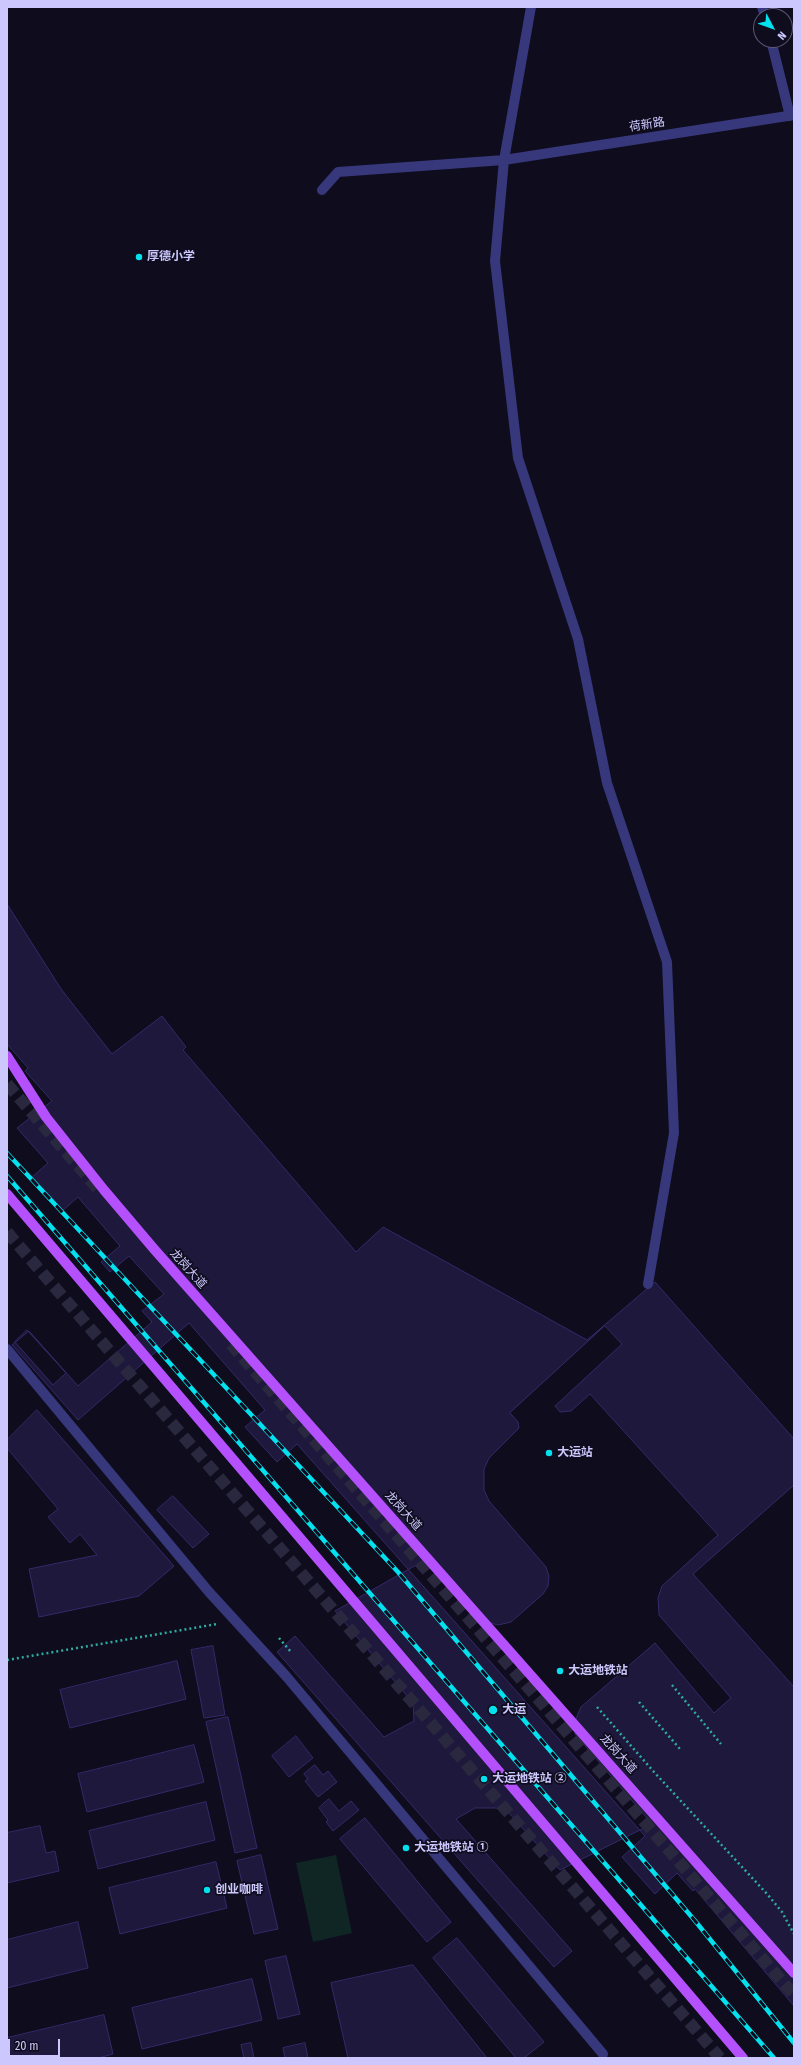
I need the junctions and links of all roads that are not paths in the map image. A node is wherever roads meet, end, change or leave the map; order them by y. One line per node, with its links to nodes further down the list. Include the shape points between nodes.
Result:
1 (531, 7): 4 (street)
2 (773, 48): 3 (street)
3 (792, 115): 4 (street, 荷新路)
4 (504, 160): 5 (street, 荷新路, via 338,172); 8 (street, via 495,262 518,458 578,639 607,783 667,962 674,1133)
5 (322, 190)
6 (7, 1056): 10 (main road, 龙岗大道, via 46,1117 154,1249)
7 (7, 1194): 12 (main road)
8 (648, 1284)
9 (7, 1349): 11 (street, via 209,1592 286,1676)
10 (794, 1972)
11 (603, 2054)
12 (743, 2058)

